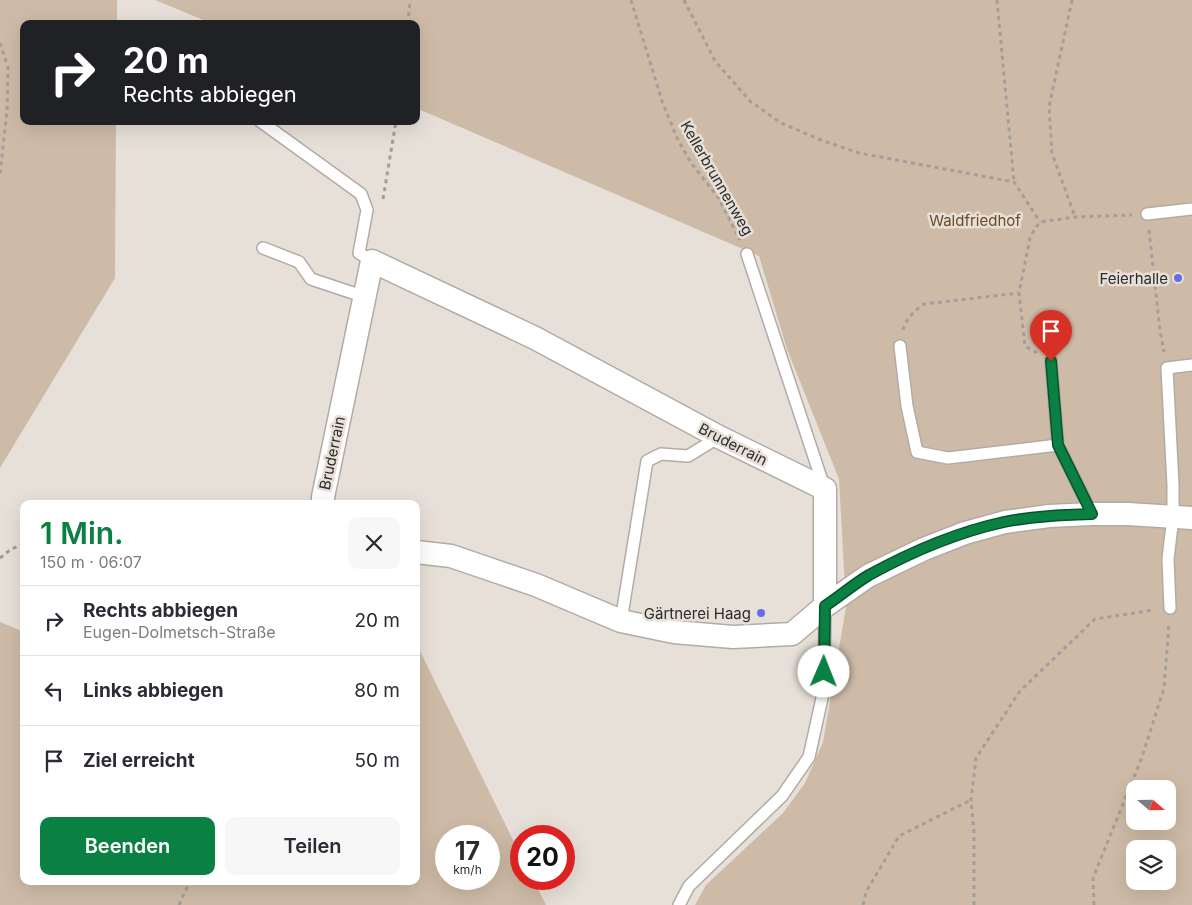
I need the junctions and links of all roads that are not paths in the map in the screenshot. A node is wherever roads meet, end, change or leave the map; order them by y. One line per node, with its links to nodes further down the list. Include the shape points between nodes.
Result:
1 (266, 125): 6 (lane, via 362,194 367,210 359,253)
2 (1192, 209): 3 (lane)
3 (1147, 214)
4 (263, 248): 7 (lane, via 299,262 311,279)
5 (747, 254): 13 (lane)
6 (372, 262): 7 (street, Bruderrain); 11 (street, Bruderrain, via 535,338)
7 (365, 297): 14 (street, Bruderrain)
8 (900, 346): 12 (lane, via 917,452 948,458)
9 (1051, 361): 12 (lane)
10 (1192, 365): 16 (lane, via 1167,368 1173,485)
11 (719, 437): 13 (street, Bruderrain); 20 (lane, via 688,456 661,454 648,462)
12 (1058, 445): 15 (lane)
13 (825, 489): 18 (street)
14 (323, 500)
15 (1092, 514): 16 (street); 18 (street, via 1004,522 965,532 868,576)
16 (1183, 518): 19 (lane, via 1168,559)
17 (420, 552): 20 (street, via 451,556 517,578)
18 (825, 606): 20 (street, via 792,634 703,635); 21 (lane, via 824,689 809,757 782,796 690,886)
19 (1170, 608)
20 (621, 621)
21 (679, 905)

